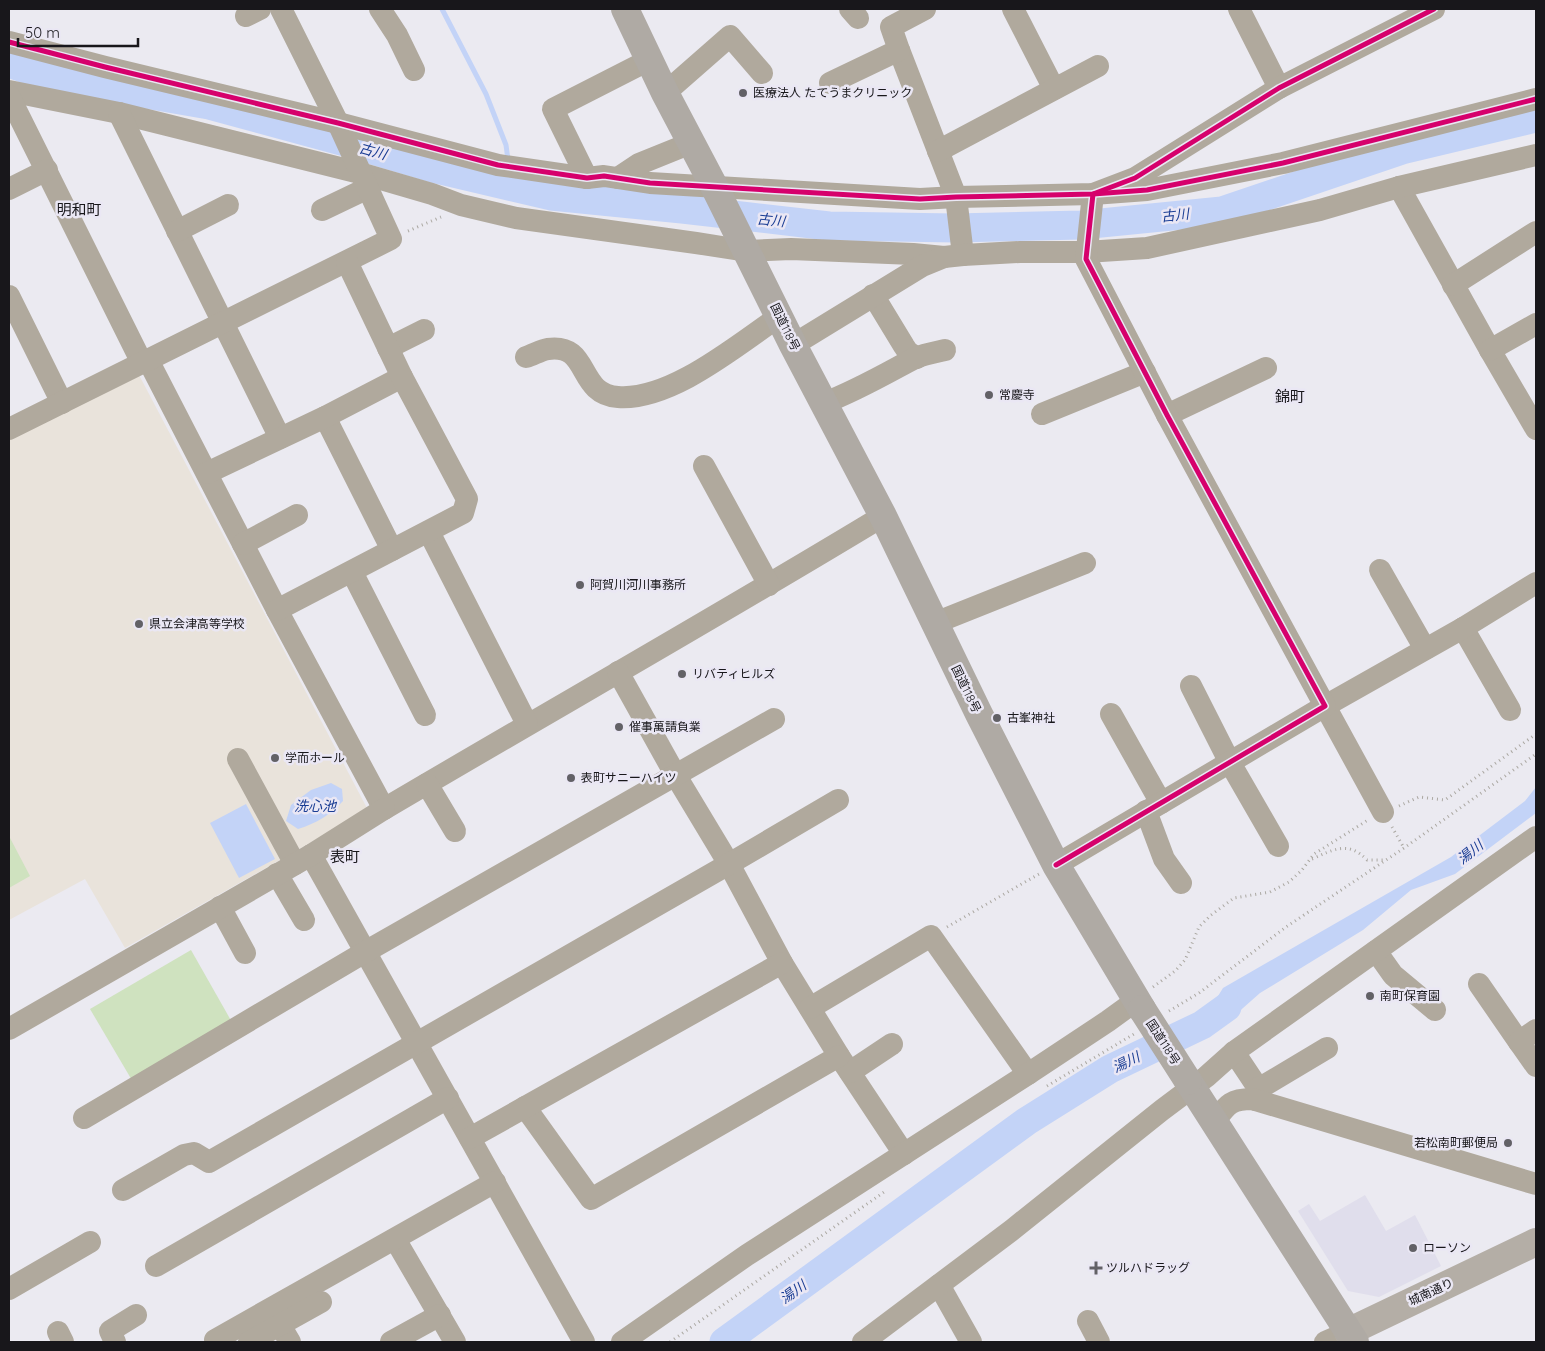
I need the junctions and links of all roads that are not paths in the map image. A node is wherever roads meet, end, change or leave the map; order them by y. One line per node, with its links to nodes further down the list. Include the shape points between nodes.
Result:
1 (280, 9): 22 (street)
2 (380, 9): 12 (street)
3 (926, 9): 9 (street, via 891,26)
4 (1013, 9): 15 (street)
5 (1239, 9): 16 (street)
6 (1434, 9): 16 (street)
7 (632, 11): 10 (highway, 国道118号)
8 (9, 42): 22 (street)
9 (899, 50): 14 (street); 24 (street)
10 (649, 60): 18 (highway, 国道118号); 27 (street, via 553,109)
11 (1098, 66): 15 (street)
12 (414, 70)
13 (762, 73): 18 (street, via 730,36)
14 (830, 83)
15 (1054, 88): 24 (street)
16 (1279, 88): 33 (street, via 1135,178)
17 (9, 91): 21 (street)
18 (665, 93): 23 (highway, 国道118号)
19 (9, 96): 26 (street)
20 (1536, 100): 33 (street, via 1283,163 1146,190)
21 (119, 113): 29 (street); 37 (street)
22 (338, 123): 27 (street, via 507,166); 29 (street)
23 (691, 142): 28 (street, via 639,164); 32 (highway, 国道118号)
24 (938, 151): 34 (street)
25 (1536, 155): 30 (street)
26 (47, 170): 31 (street); 56 (street)
27 (587, 178): 28 (street)
28 (618, 178): 32 (street)
29 (364, 181): 36 (street); 39 (street, via 432,194 457,204 516,218); 42 (street, via 391,239)
30 (1398, 187): 40 (street, via 1320,210 1147,248); 43 (street)
31 (9, 189)
32 (715, 189): 34 (street, via 920,199); 39 (highway, 国道118号)
33 (1093, 194): 34 (street); 40 (street)
34 (956, 196): 41 (street)
35 (228, 206): 37 (street)
36 (322, 210)
37 (178, 232): 47 (street)
38 (1536, 232): 43 (street)
39 (746, 249): 41 (street); 46 (highway, 国道118号)
40 (1086, 252): 41 (street); 58 (street, via 1086,259)
41 (954, 256): 45 (street, via 922,266)
42 (346, 262): 47 (street); 51 (street)
43 (1453, 285): 53 (street)
44 (9, 296): 60 (street)
45 (873, 296): 50 (street); 55 (street, via 908,352)
46 (780, 316): 50 (highway, 国道118号); 54 (street, via 701,370 670,386 639,395 618,397 602,393 593,387 570,352 546,349)
47 (223, 323): 56 (street); 68 (street)
48 (1536, 324): 53 (street)
49 (424, 330): 51 (street)
50 (793, 345): 61 (highway, 国道118号)
51 (388, 348): 59 (street)
52 (946, 350): 55 (street)
53 (1490, 350): 62 (street)
54 (526, 357)
55 (917, 358): 61 (street)
56 (145, 362): 60 (street); 70 (street)
57 (1266, 368): 64 (street)
58 (1145, 372): 63 (street); 64 (street)
59 (402, 377): 65 (street); 73 (street, via 467,499 463,514)
60 (62, 403): 66 (street)
61 (824, 403): 72 (highway, 国道118号)
62 (1531, 407): 67 (street)
63 (1042, 414)
64 (1167, 415): 87 (street)
65 (325, 417): 68 (street); 75 (street)
66 (9, 429)
67 (1536, 429)
68 (280, 438): 70 (street)
69 (704, 466): 79 (street)
70 (208, 473): 74 (street)
71 (297, 515): 74 (street)
72 (883, 516): 79 (street); 82 (highway, 国道118号)
73 (429, 532): 75 (street); 92 (street)
74 (243, 544): 81 (street)
75 (392, 550): 78 (street)
76 (1085, 563): 82 (street)
77 (1380, 570): 84 (street)
78 (352, 572): 81 (street); 89 (street)
79 (769, 585): 85 (street)
80 (1536, 585): 83 (street)
81 (277, 610): 99 (street)
82 (935, 623): 106 (highway, 国道118号)
83 (1463, 628): 84 (street); 88 (street)
84 (1425, 649): 87 (street)
85 (618, 672): 92 (street); 95 (street)
86 (1191, 686): 94 (street)
87 (1325, 706): 94 (street); 100 (street)
88 (1510, 710)
89 (425, 714)
90 (1111, 714): 98 (street)
91 (774, 720): 95 (street)
92 (527, 724): 96 (street)
93 (238, 759): 104 (street)
94 (1229, 762): 98 (street); 103 (street)
95 (676, 776): 105 (street); 111 (street)
96 (427, 784): 99 (street); 101 (street)
97 (838, 800): 105 (street)
98 (1153, 807): 106 (street); 107 (street, via 1164,858)
99 (384, 809): 104 (street)
100 (1383, 812)
101 (455, 831)
102 (1534, 845): 110 (street)
103 (1278, 846)
104 (294, 864): 108 (street); 109 (street); 111 (street)
105 (729, 864): 113 (street); 120 (street)
106 (1056, 865): 117 (highway, 国道118号)
107 (1181, 883)
108 (220, 907): 112 (street); 118 (street)
109 (304, 920)
110 (1376, 951): 116 (street, via 1393,975); 123 (street)
111 (365, 952): 120 (street); 131 (street)
112 (245, 953)
113 (782, 963): 115 (street); 130 (street)
114 (1479, 984): 119 (street)
115 (810, 1008): 124 (street); 126 (street, via 931,936)
116 (1435, 1010)
117 (1145, 1014): 126 (street, via 1108,1021); 127 (highway, 国道118号, bridge)
118 (9, 1030)
119 (1528, 1036): 125 (street)
120 (416, 1044): 129 (street); 137 (street, via 209,1162 194,1153 184,1155)
121 (892, 1044): 124 (street)
122 (1326, 1048): 128 (street, via 1265,1085)
123 (1234, 1052): 127 (street); 128 (street)
124 (845, 1064): 130 (street, via 591,1199); 134 (street)
125 (1536, 1066)
126 (1034, 1082): 134 (street)
127 (1190, 1084): 132 (highway, 国道118号); 142 (street, via 1162,1110)
128 (1257, 1094): 132 (street, via 1229,1103); 136 (street)
129 (448, 1098): 133 (street); 141 (street)
130 (525, 1107): 133 (street)
131 (84, 1118)
132 (1214, 1122): 149 (highway, 国道118号)
133 (470, 1138): 135 (street)
134 (904, 1154): 156 (street, via 747,1255)
135 (495, 1182): 138 (street); 155 (street)
136 (1536, 1184)
137 (123, 1190)
138 (395, 1239): 146 (street); 150 (street)
139 (90, 1242): 143 (street)
140 (1536, 1242): 149 (main road, 城南通り)
141 (156, 1266)
142 (939, 1285): 157 (street); 158 (street)
143 (9, 1289)
144 (322, 1302): 148 (street)
145 (136, 1315): 151 (street, via 110,1331)
146 (440, 1315): 153 (street); 154 (street)
147 (1088, 1321): 159 (street)
148 (285, 1333): 152 (street)
149 (1343, 1339)
150 (215, 1340)
151 (115, 1342)
152 (249, 1342)
153 (391, 1342)
154 (455, 1342)
155 (584, 1342)
156 (622, 1342)
157 (862, 1342)
158 (971, 1342)
159 (1099, 1342)

